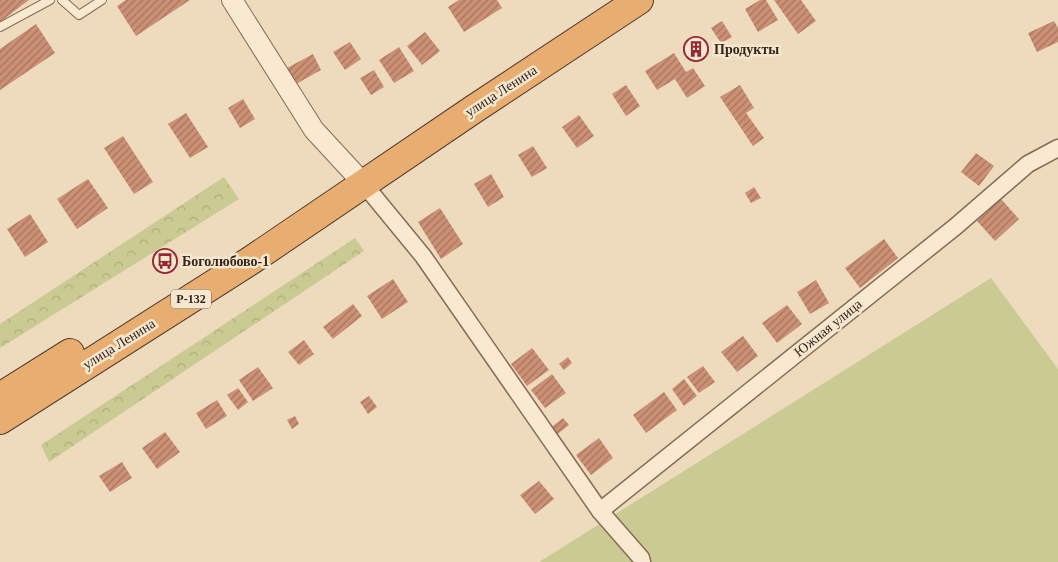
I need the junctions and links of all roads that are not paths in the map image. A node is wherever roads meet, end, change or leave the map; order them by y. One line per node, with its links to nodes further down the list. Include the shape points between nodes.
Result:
1 (50, 0): 6 (lane)
2 (62, 0): 3 (lane, via 79,16)
3 (102, 0)
4 (232, 0): 8 (street, via 314,130)
5 (640, 0): 8 (highway, улица Ленина / Р-132)
6 (0, 27)
7 (1058, 148): 11 (street, Южная улица, via 1028,164)
8 (363, 183): 9 (highway, улица Ленина / Р-132, via 237,248); 10 (highway, улица Ленина / Р-132, via 250,261); 11 (street, via 423,256)
9 (2, 391)
10 (0, 420)
11 (600, 511): 12 (street)
12 (642, 562)

